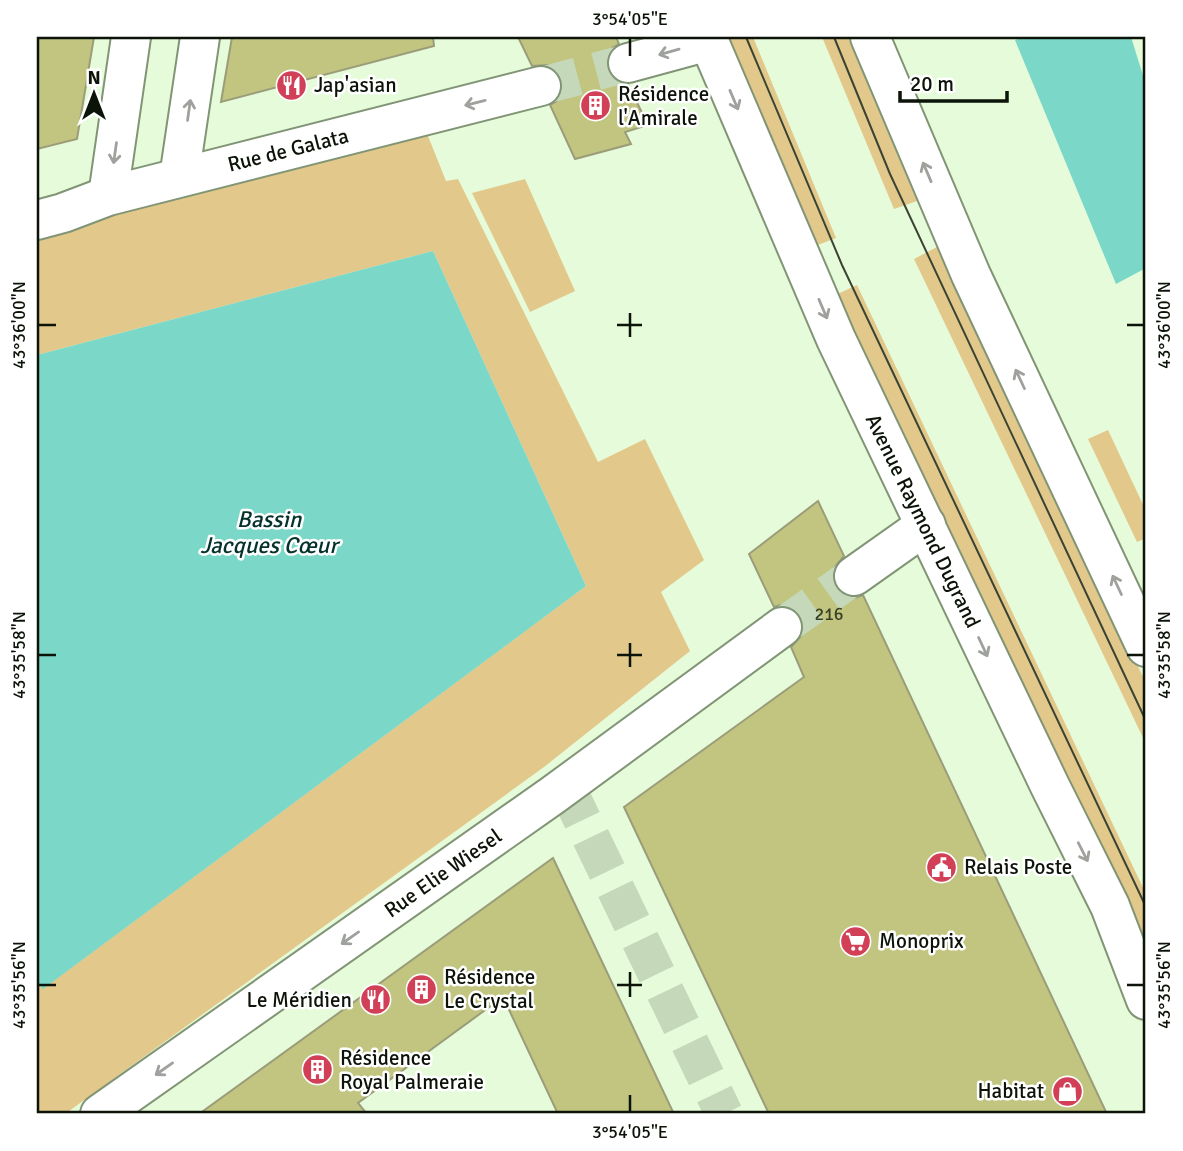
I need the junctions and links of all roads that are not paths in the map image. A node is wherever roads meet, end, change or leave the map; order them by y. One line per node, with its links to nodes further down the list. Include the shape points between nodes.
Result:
1 (131, 37): 8 (street, one-way to 8)
2 (200, 37): 7 (street, one-way to 2)
3 (870, 37): 13 (street, one-way to 3, via 971,275)
4 (708, 39): 5 (street, one-way to 5); 10 (street, Avenue Raymond Dugrand, one-way to 10, via 836,339)
5 (628, 63)
6 (541, 86): 7 (street, Rue de Galata, one-way to 7)
7 (180, 178): 8 (street, Rue de Galata)
8 (108, 196): 9 (street, Rue de Galata)
9 (37, 219)
10 (926, 525): 11 (street); 14 (street, Avenue Raymond Dugrand, one-way to 14, via 1110,906)
11 (854, 576)
12 (782, 627): 15 (street, Rue Elie Wiesel, one-way to 15, via 566,786)
13 (1146, 647)
14 (1146, 1000)
15 (100, 1114)

